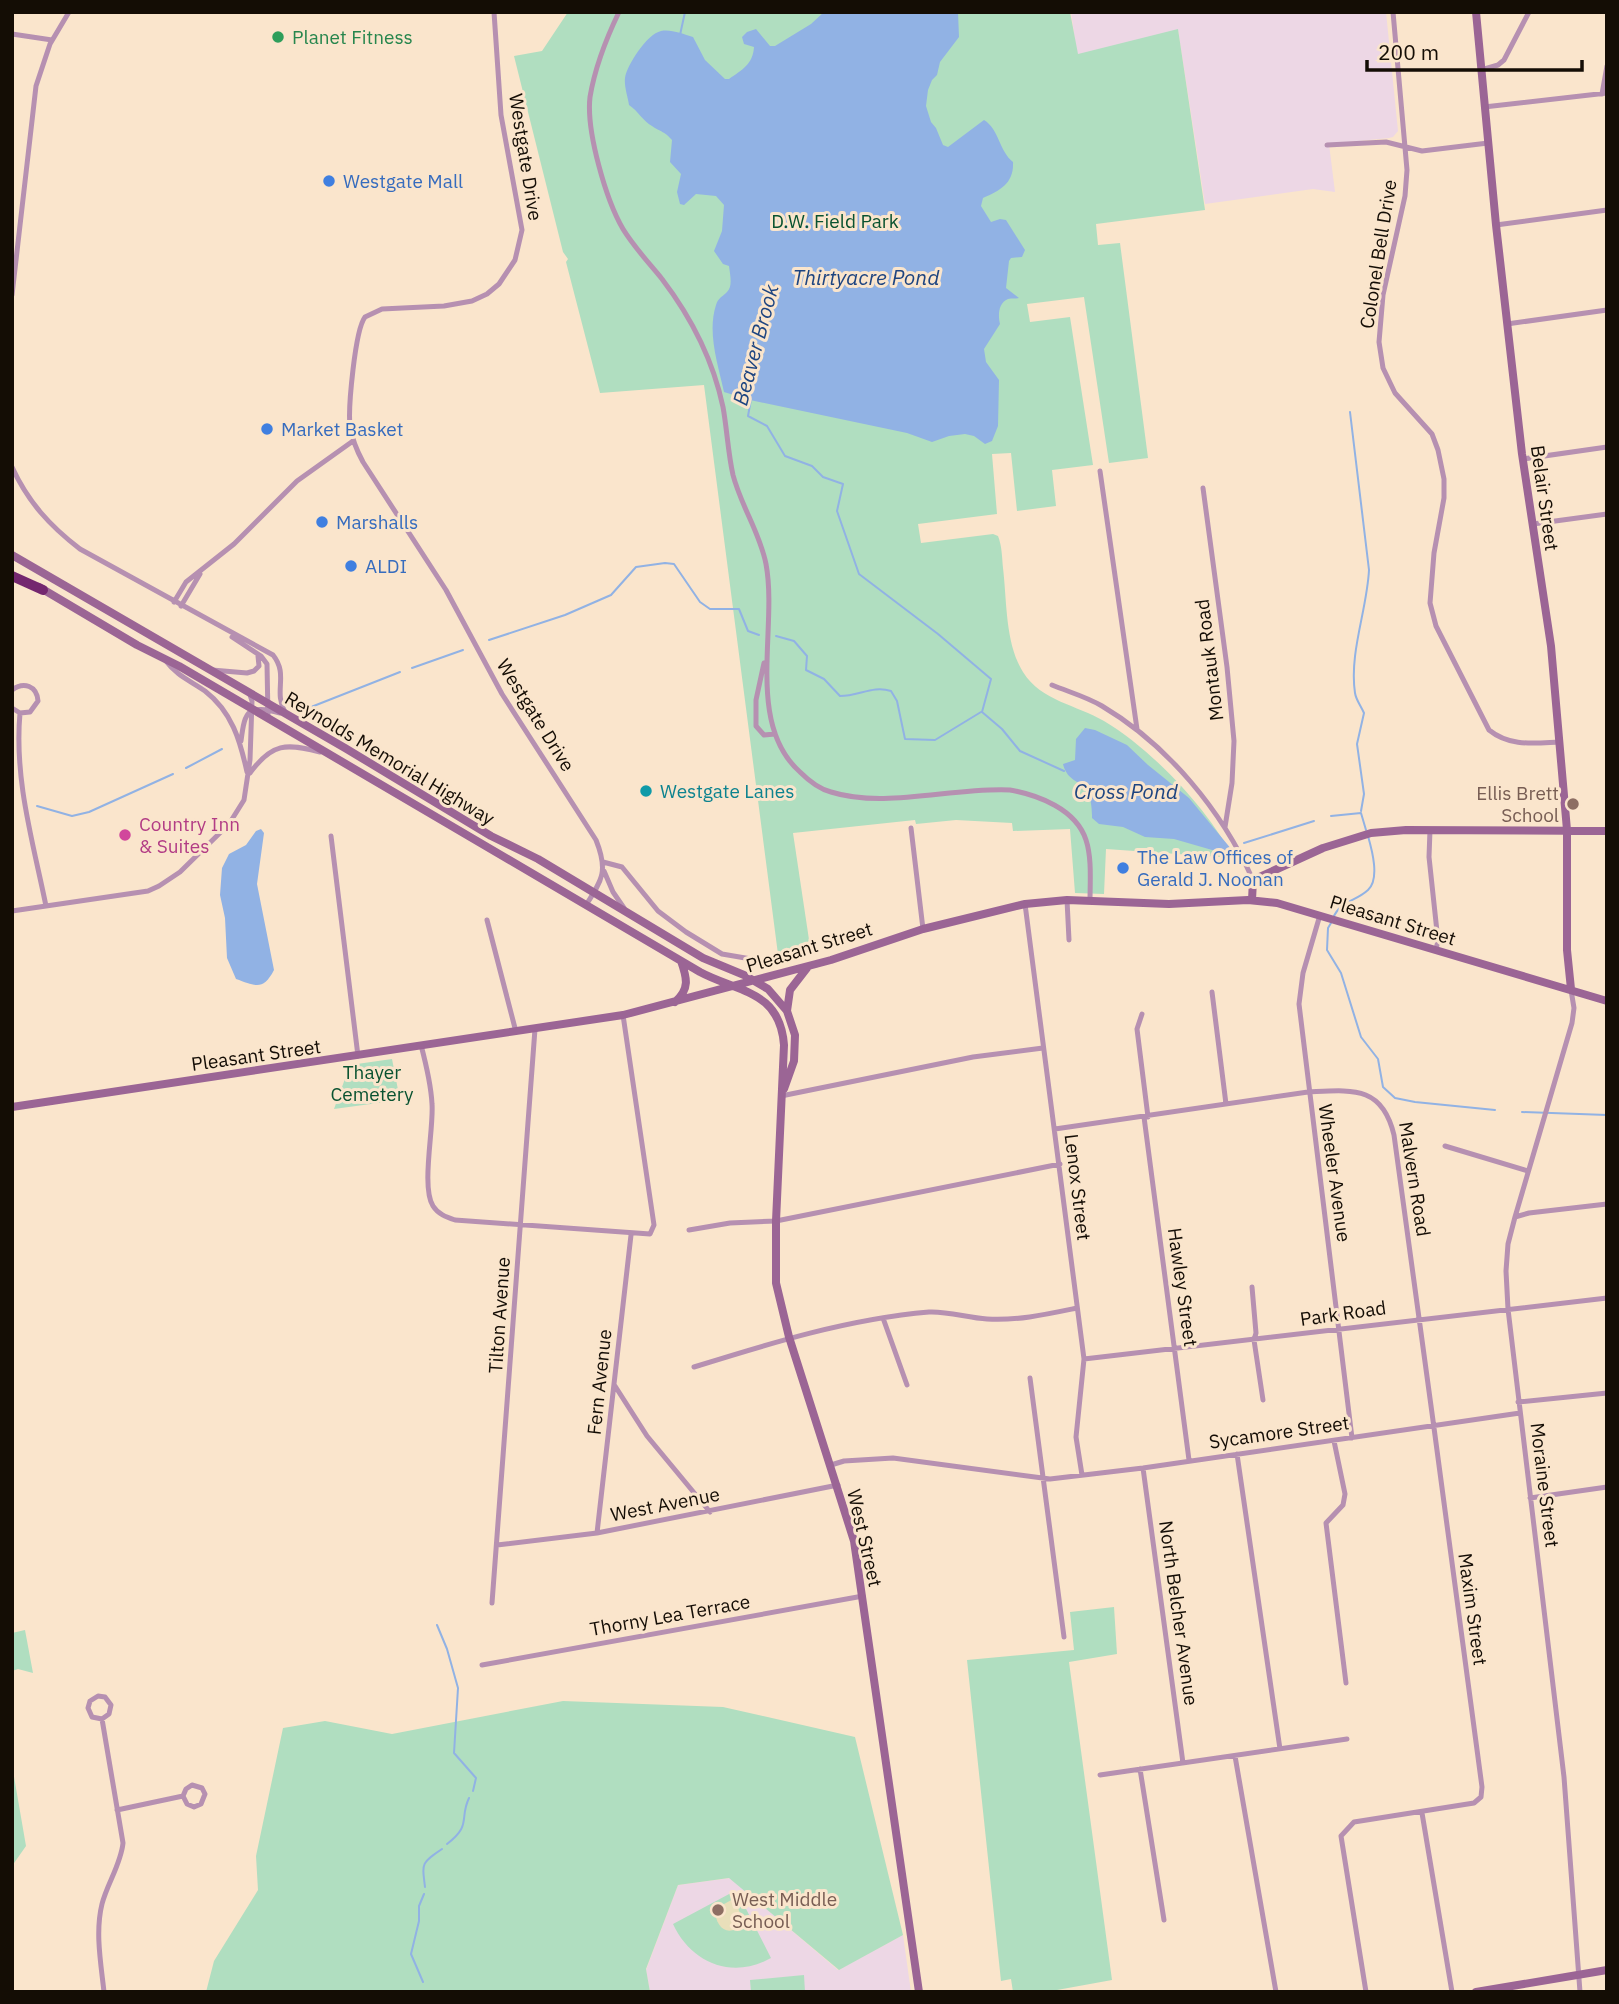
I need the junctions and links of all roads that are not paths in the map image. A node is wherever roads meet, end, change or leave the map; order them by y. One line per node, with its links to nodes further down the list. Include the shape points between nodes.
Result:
1 (69, 12): 8 (street)
2 (494, 12): 21 (street, Westgate Drive, via 501,115 522,230 515,260 499,284 472,301 382,309 365,317 358,330 350,405)
3 (619, 12): 36 (street, via 604,44 590,100 597,158 623,229 701,340 723,406 734,476 765,561)
4 (1393, 12): 15 (street, Colonel Bell Drive)
5 (1476, 12): 10 (main road, Belair Street)
6 (1529, 12): 10 (street, via 1504,60)
7 (12, 34): 8 (street)
8 (52, 40): 18 (street, via 34,96)
9 (1607, 66): 11 (street)
10 (1481, 70): 12 (main road, Belair Street)
11 (1604, 93): 12 (street)
12 (1484, 107): 13 (main road, Belair Street)
13 (1488, 144): 15 (street, via 1422,151); 17 (main road, Belair Street)
14 (1326, 145): 15 (street, via 1386,142)
15 (1406, 146): 52 (street, Colonel Bell Drive, via 1405,196 1383,295 1379,342 1383,368 1395,394 1432,434 1444,479 1430,603 1436,626 1489,730 1518,743)
16 (1607, 210): 17 (street)
17 (1496, 225): 20 (main road, Belair Street)
18 (12, 295)
19 (1607, 310): 20 (street)
20 (1507, 324): 23 (main road, Belair Street)
21 (354, 441): 30 (street, via 297,481); 62 (street, Westgate Drive, via 450,597 502,695 593,835)
22 (1607, 447): 23 (street)
23 (1523, 459): 28 (main road, Belair Street)
24 (12, 467): 33 (street, via 34,506 55,530)
25 (1100, 471): 50 (street)
26 (1203, 488): 56 (street, Montauk Road, via 1234,741)
27 (1607, 514): 28 (street)
28 (1532, 524): 52 (main road, Belair Street)
29 (12, 555): 39 (main road, Reynolds Memorial Highway)
30 (202, 571): 33 (street, via 186,582); 34 (street)
31 (12, 574): 32 (highway)
32 (43, 590): 38 (main road, Reynolds Memorial Highway)
33 (174, 602): 34 (street)
34 (181, 606): 35 (street)
35 (215, 625): 37 (street); 43 (street, via 273,655 281,670)
36 (767, 646): 51 (street); 51 (street, via 755,720 761,733)
37 (257, 653): 39 (street, via 259,666 251,672); 45 (street, via 268,667)
38 (166, 661): 44 (main road, Reynolds Memorial Highway); 53 (street, via 174,673 218,702)
39 (210, 670): 42 (main road, Reynolds Memorial Highway)
40 (1052, 685): 50 (street, via 1096,703)
41 (12, 690): 47 (street, via 28,685 38,696 33,709)
42 (249, 692): 44 (street); 45 (main road, Reynolds Memorial Highway)
43 (279, 693): 45 (street); 48 (street)
44 (252, 705): 45 (street); 49 (main road, Reynolds Memorial Highway); 53 (street, via 244,717); 55 (street)
45 (267, 706): 48 (main road, Reynolds Memorial Highway); 49 (street)
46 (12, 708): 47 (street)
47 (20, 713): 71 (street, via 19,776)
48 (286, 714): 65 (main road, Reynolds Memorial Highway)
49 (270, 720): 54 (main road, Reynolds Memorial Highway)
50 (1137, 729): 56 (street)
51 (775, 734): 68 (street, via 791,763 817,786 848,796 999,789 1054,805 1086,841)
52 (1560, 742): 59 (main road, Belair Street)
53 (240, 743): 55 (street)
54 (326, 753): 55 (street, via 295,746 279,748 264,756); 70 (main road, Reynolds Memorial Highway)
55 (248, 775): 71 (street, via 244,800 235,817 170,880 135,894)
56 (1225, 827): 64 (street)
57 (912, 828): 76 (street)
58 (1430, 830): 59 (main road); 64 (main road, via 1368,834 1323,848); 78 (street)
59 (1567, 830): 60 (main road); 84 (main road, Belair Street)
60 (1607, 831)
61 (331, 835): 95 (street)
62 (603, 862): 63 (street, Westgate Drive); 79 (street, via 621,866 665,917 722,954)
63 (604, 870): 65 (street); 73 (street)
64 (1253, 880): 66 (main road)
65 (594, 893): 70 (street); 73 (main road, Reynolds Memorial Highway)
66 (1252, 900): 68 (main road, Pleasant Street); 74 (main road, Pleasant Street)
67 (1067, 901): 68 (main road, Pleasant Street); 69 (main road, Pleasant Street); 77 (street)
68 (1090, 901)
69 (1025, 904): 76 (main road, Pleasant Street); 94 (street, Lenox Street)
70 (586, 905): 80 (main road, Reynolds Memorial Highway)
71 (46, 906): 72 (street)
72 (12, 911)
73 (628, 913): 82 (main road, Reynolds Memorial Highway, via 703,958)
74 (1323, 915): 78 (main road, Pleasant Street); 96 (street, Wheeler Avenue, via 1303,973 1299,1004)
75 (487, 919): 92 (street)
76 (923, 929): 81 (main road, Pleasant Street)
77 (1069, 940)
78 (1436, 949): 84 (main road, Pleasant Street)
79 (757, 960)
80 (681, 961): 83 (main road, Reynolds Memorial Highway); 87 (main road, via 687,985)
81 (808, 966): 82 (main road, Pleasant Street); 88 (main road, via 790,990)
82 (754, 981): 83 (main road, Pleasant Street); 88 (main road)
83 (737, 986): 87 (main road, Pleasant Street); 97 (main road, West Street, via 766,1004 780,1025 784,1045)
84 (1571, 989): 86 (main road, Pleasant Street); 104 (street, Moraine Street, via 1572,1023)
85 (1212, 992): 98 (street)
86 (1607, 1001)
87 (673, 1003): 90 (main road, Pleasant Street)
88 (787, 1011): 97 (main road, West Street, via 796,1049)
89 (1142, 1014): 100 (street, Hawley Street, via 1137,1029)
90 (622, 1015): 91 (main road, Pleasant Street); 110 (street, via 654,1225 650,1234)
91 (535, 1029): 92 (main road, Pleasant Street); 108 (street, Tilton Avenue)
92 (516, 1032): 93 (main road, Pleasant Street)
93 (421, 1045): 95 (main road, Pleasant Street); 108 (street, via 432,1104 429,1198 438,1211 455,1220)
94 (1043, 1048): 97 (street, via 973,1057); 101 (street, Lenox Street)
95 (358, 1056): 99 (main road, Pleasant Street)
96 (1308, 1092): 98 (street, Malvern Road); 116 (street, Malvern Road, via 1360,1092 1390,1116); 117 (street, Wheeler Avenue)
97 (781, 1096): 107 (main road, West Street)
98 (1226, 1104): 100 (street, Malvern Road)
99 (12, 1107)
100 (1146, 1117): 101 (street, Malvern Road); 120 (street, Hawley Street)
101 (1055, 1129): 103 (street, Lenox Street)
102 (1445, 1146): 104 (street)
103 (1060, 1164): 107 (street); 113 (street, Lenox Street)
104 (1528, 1171): 106 (street, Moraine Street)
105 (1607, 1204): 106 (street)
106 (1515, 1217): 114 (street, Moraine Street, via 1508,1244)
107 (776, 1221): 109 (street); 118 (main road, West Street, via 776,1283)
108 (522, 1227): 110 (street); 144 (street, Tilton Avenue)
109 (689, 1230)
110 (631, 1235): 124 (street, Fern Avenue)
111 (1252, 1287): 119 (street)
112 (1607, 1298): 114 (street, Park Road)
113 (1077, 1308): 115 (street, via 989,1319 932,1312); 121 (street, Lenox Street)
114 (1508, 1308): 116 (street, Park Road); 128 (street, Moraine Street)
115 (883, 1318): 118 (street); 125 (street)
116 (1420, 1318): 117 (street, Park Road); 130 (street, Malvern Road)
117 (1340, 1329): 119 (street, Park Road); 131 (street, Wheeler Avenue)
118 (789, 1337): 122 (street); 135 (main road, West Street)
119 (1254, 1340): 120 (street, Park Road); 127 (street)
120 (1175, 1349): 121 (street, Park Road); 134 (street, Hawley Street)
121 (1084, 1359): 137 (street, Lenox Street, via 1076,1437)
122 (695, 1367)
123 (1030, 1378): 138 (street)
124 (614, 1385): 142 (street, via 647,1436); 143 (street, Fern Avenue)
125 (907, 1385)
126 (1607, 1393): 128 (street)
127 (1263, 1400)
128 (1518, 1402): 129 (street, Moraine Street)
129 (1520, 1413): 130 (street, Sycamore Street); 141 (street, Moraine Street)
130 (1434, 1424): 131 (street, Sycamore Street); 159 (street, Maxim Street, via 1482,1787 1481,1797 1474,1803)
131 (1352, 1438): 132 (street, Sycamore Street)
132 (1334, 1441): 133 (street, Sycamore Street); 149 (street, via 1345,1494 1343,1505 1326,1523)
133 (1237, 1454): 134 (street, Sycamore Street); 152 (street)
134 (1189, 1461): 136 (street, Sycamore Street)
135 (831, 1465): 138 (street, Sycamore Street, via 892,1458); 139 (main road, West Street)
136 (1143, 1468): 137 (street, Sycamore Street); 154 (street, North Belcher Avenue)
137 (1082, 1475): 138 (street, Sycamore Street)
138 (1042, 1478): 147 (street)
139 (838, 1485): 142 (street, West Avenue); 145 (main road, West Street)
140 (1607, 1487): 141 (street)
141 (1530, 1498): 162 (street, Moraine Street, via 1564,1777)
142 (710, 1512): 143 (street, West Avenue)
143 (597, 1533): 144 (street, West Avenue)
144 (497, 1545): 146 (street, Tilton Avenue)
145 (863, 1596): 148 (street, Thorny Lea Terrace); 165 (main road, West Street)
146 (492, 1604)
147 (1064, 1637)
148 (482, 1665)
149 (1346, 1683)
150 (102, 1719): 150 (street, via 88,1711 95,1697 105,1697 111,1705); 158 (street)
151 (1347, 1739): 152 (street)
152 (1280, 1749): 153 (street)
153 (1235, 1756): 154 (street); 166 (street)
154 (1183, 1763): 155 (street)
155 (1140, 1769): 156 (street); 160 (street)
156 (1100, 1775)
157 (183, 1796): 157 (street, via 192,1785 205,1794 194,1807); 158 (street)
158 (117, 1810): 164 (street, via 122,1852 100,1921)
159 (1422, 1813): 167 (street, via 1354,1822 1341,1836); 168 (street)
160 (1164, 1920)
161 (1607, 1970): 162 (main road)
162 (1579, 1975): 163 (main road); 170 (street, Moraine Street)
163 (1492, 1990): 169 (main road)
164 (104, 1992)
165 (919, 1992)
166 (1276, 1992)
167 (1366, 1992)
168 (1452, 1992)
169 (1476, 1992)
170 (1580, 1992)

